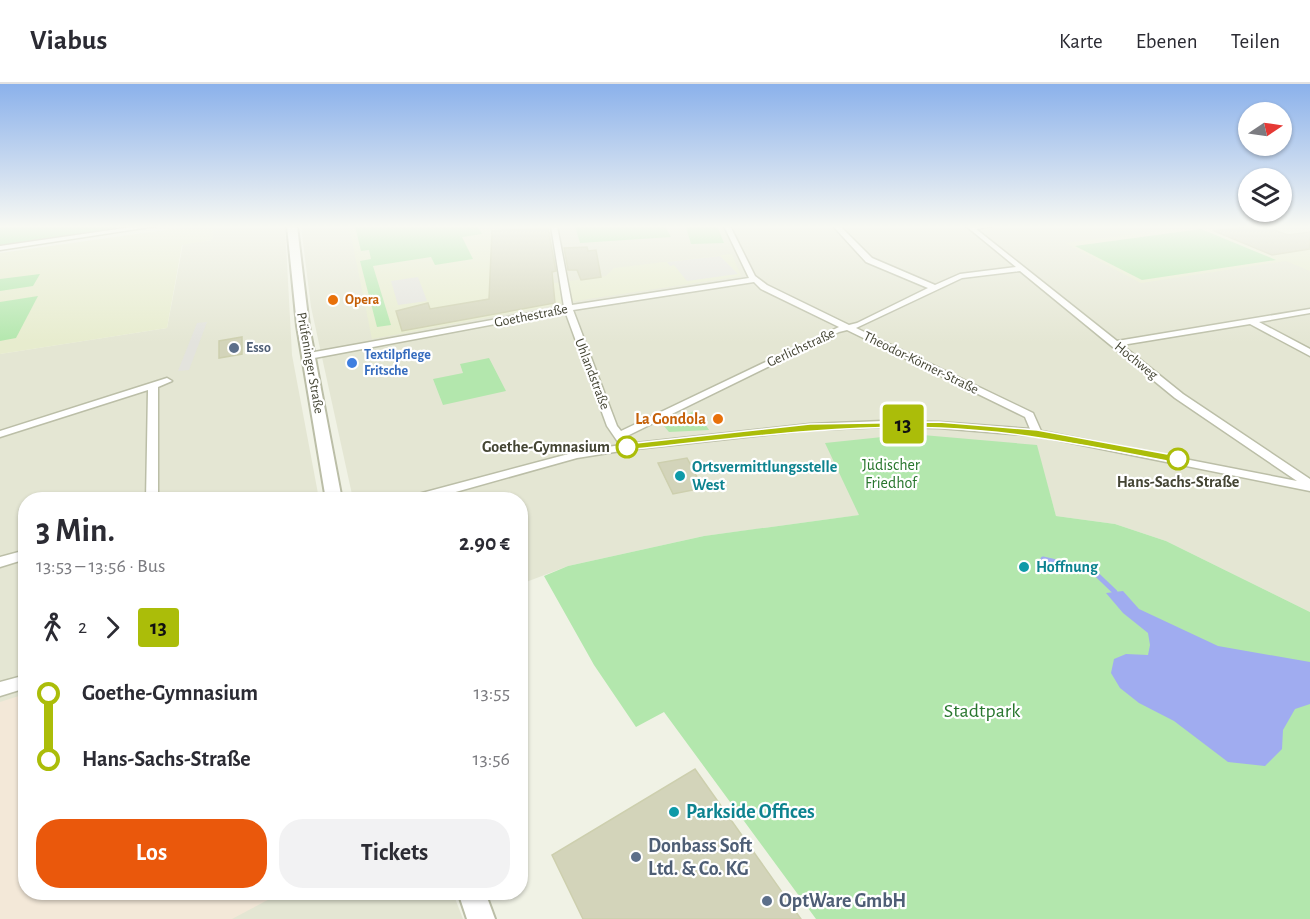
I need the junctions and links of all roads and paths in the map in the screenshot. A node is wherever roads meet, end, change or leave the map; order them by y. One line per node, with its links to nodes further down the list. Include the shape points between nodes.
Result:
1 (297, 265): 15 (street, Prüfeninger Straße)
2 (561, 265): 9 (street, Uhlandstraße)
3 (746, 265): 7 (street)
4 (881, 265): 8 (street)
5 (1017, 265): 6 (street, Hochweg)
6 (1022, 269): 8 (street, Gerlichstraße, via 974,273); 13 (street, Hochweg)
7 (754, 280): 9 (street, Goethestraße); 12 (street, Theodor-Körner-Straße)
8 (934, 288): 12 (street, Gerlichstraße)
9 (569, 309): 15 (street, Goethestraße); 20 (street, Uhlandstraße)
10 (1310, 311): 11 (street)
11 (1251, 321): 13 (street); 14 (street)
12 (849, 328): 18 (street, Theodor-Körner-Straße, via 1029,415); 20 (street, Gerlichstraße, via 836,330)
13 (1115, 344): 22 (street, Hochweg, via 1179,396)
14 (1310, 352)
15 (309, 356): 24 (street, Prüfeninger Straße)
16 (167, 381): 17 (street)
17 (153, 386): 19 (street); 23 (street)
18 (1037, 433): 21 (street, via 939,425 840,425); 22 (street)
19 (0, 434)
20 (619, 436): 21 (street, Uhlandstraße)
21 (627, 447): 25 (street, via 576,456)
22 (1310, 486)
23 (152, 492)
24 (333, 492)
25 (441, 492)
26 (18, 556): 27 (street)
27 (0, 562)
28 (18, 683): 29 (street)
29 (0, 689)
30 (474, 900): 31 (street)
31 (481, 919)

